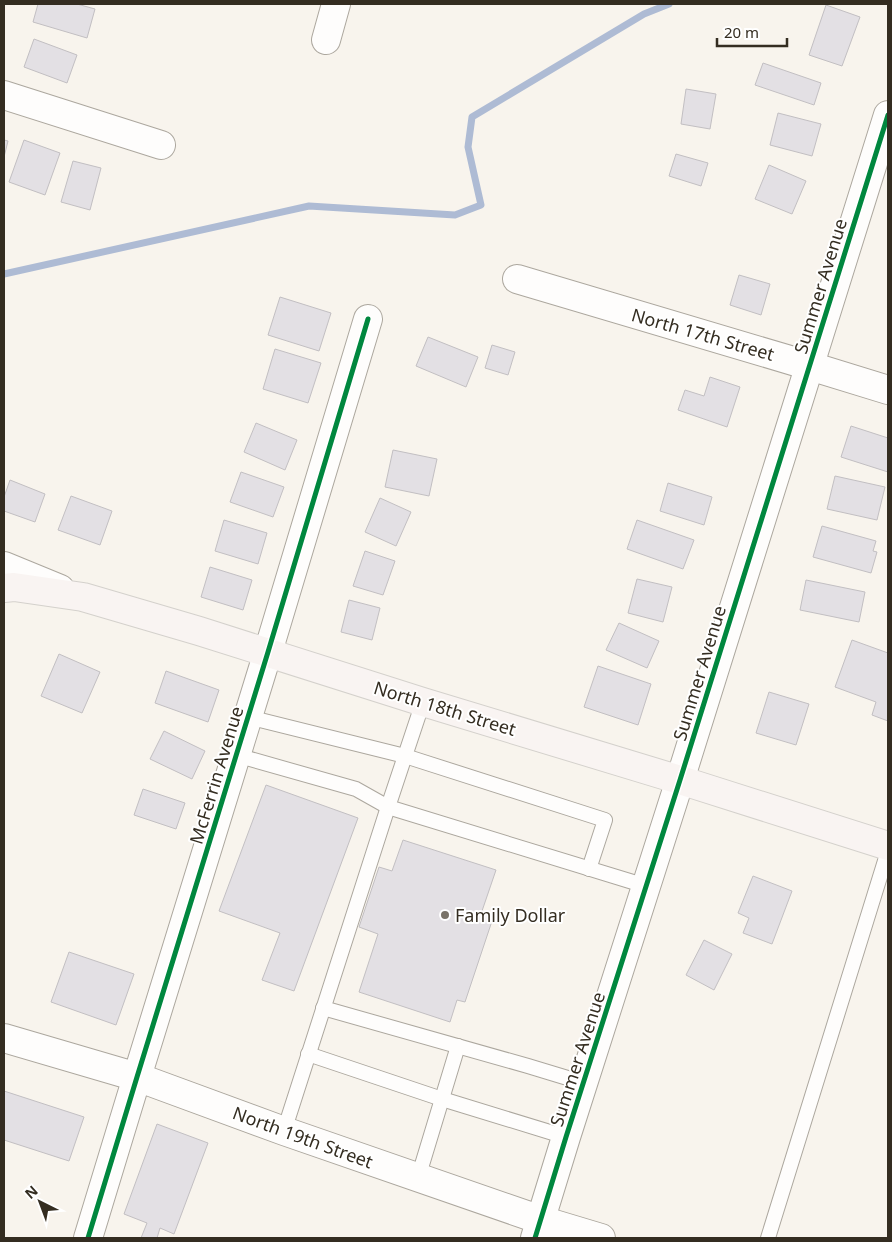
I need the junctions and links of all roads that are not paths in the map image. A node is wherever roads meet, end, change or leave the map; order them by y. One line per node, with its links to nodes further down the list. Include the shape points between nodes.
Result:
1 (336, 4): 2 (street)
2 (326, 40)
3 (4, 95): 5 (street)
4 (888, 115): 8 (street, Summer Avenue)
5 (161, 144)
6 (517, 279): 8 (street, North 17th Street)
7 (368, 320): 13 (street, McFerrin Avenue)
8 (810, 366): 9 (street, North 17th Street); 18 (street, Summer Avenue)
9 (888, 390)
10 (4, 566): 12 (street, North 18th Street)
11 (4, 588): 12 (main road)
12 (83, 598): 13 (main road, North 18th Street)
13 (268, 652): 14 (main road, North 18th Street); 15 (street, McFerrin Avenue)
14 (423, 702): 17 (lane); 18 (main road, North 18th Street)
15 (248, 717): 16 (street, McFerrin Avenue); 17 (lane)
16 (236, 755): 19 (lane, via 356,789); 28 (street, McFerrin Avenue)
17 (405, 756): 19 (lane); 22 (lane, via 605,820)
18 (680, 780): 20 (main road, North 18th Street); 23 (street, Summer Avenue)
19 (388, 807): 22 (lane); 24 (lane)
20 (888, 846)
21 (888, 852): 37 (lane)
22 (589, 870): 23 (lane)
23 (646, 886): 29 (street, Summer Avenue)
24 (323, 1008): 26 (lane); 27 (lane)
25 (4, 1038): 28 (street, North 19th Street)
26 (458, 1046): 29 (lane); 30 (lane)
27 (308, 1054): 30 (lane); 31 (lane)
28 (137, 1077): 31 (street, North 19th Street); 35 (street, McFerrin Avenue)
29 (584, 1083): 32 (street, Summer Avenue)
30 (442, 1099): 32 (lane); 33 (lane)
31 (284, 1131): 33 (street, North 19th Street)
32 (566, 1137): 34 (street, Summer Avenue)
33 (418, 1178): 34 (street, North 19th Street)
34 (538, 1229): 36 (street, North 19th Street)
35 (88, 1238)
36 (601, 1238)
37 (768, 1238)

